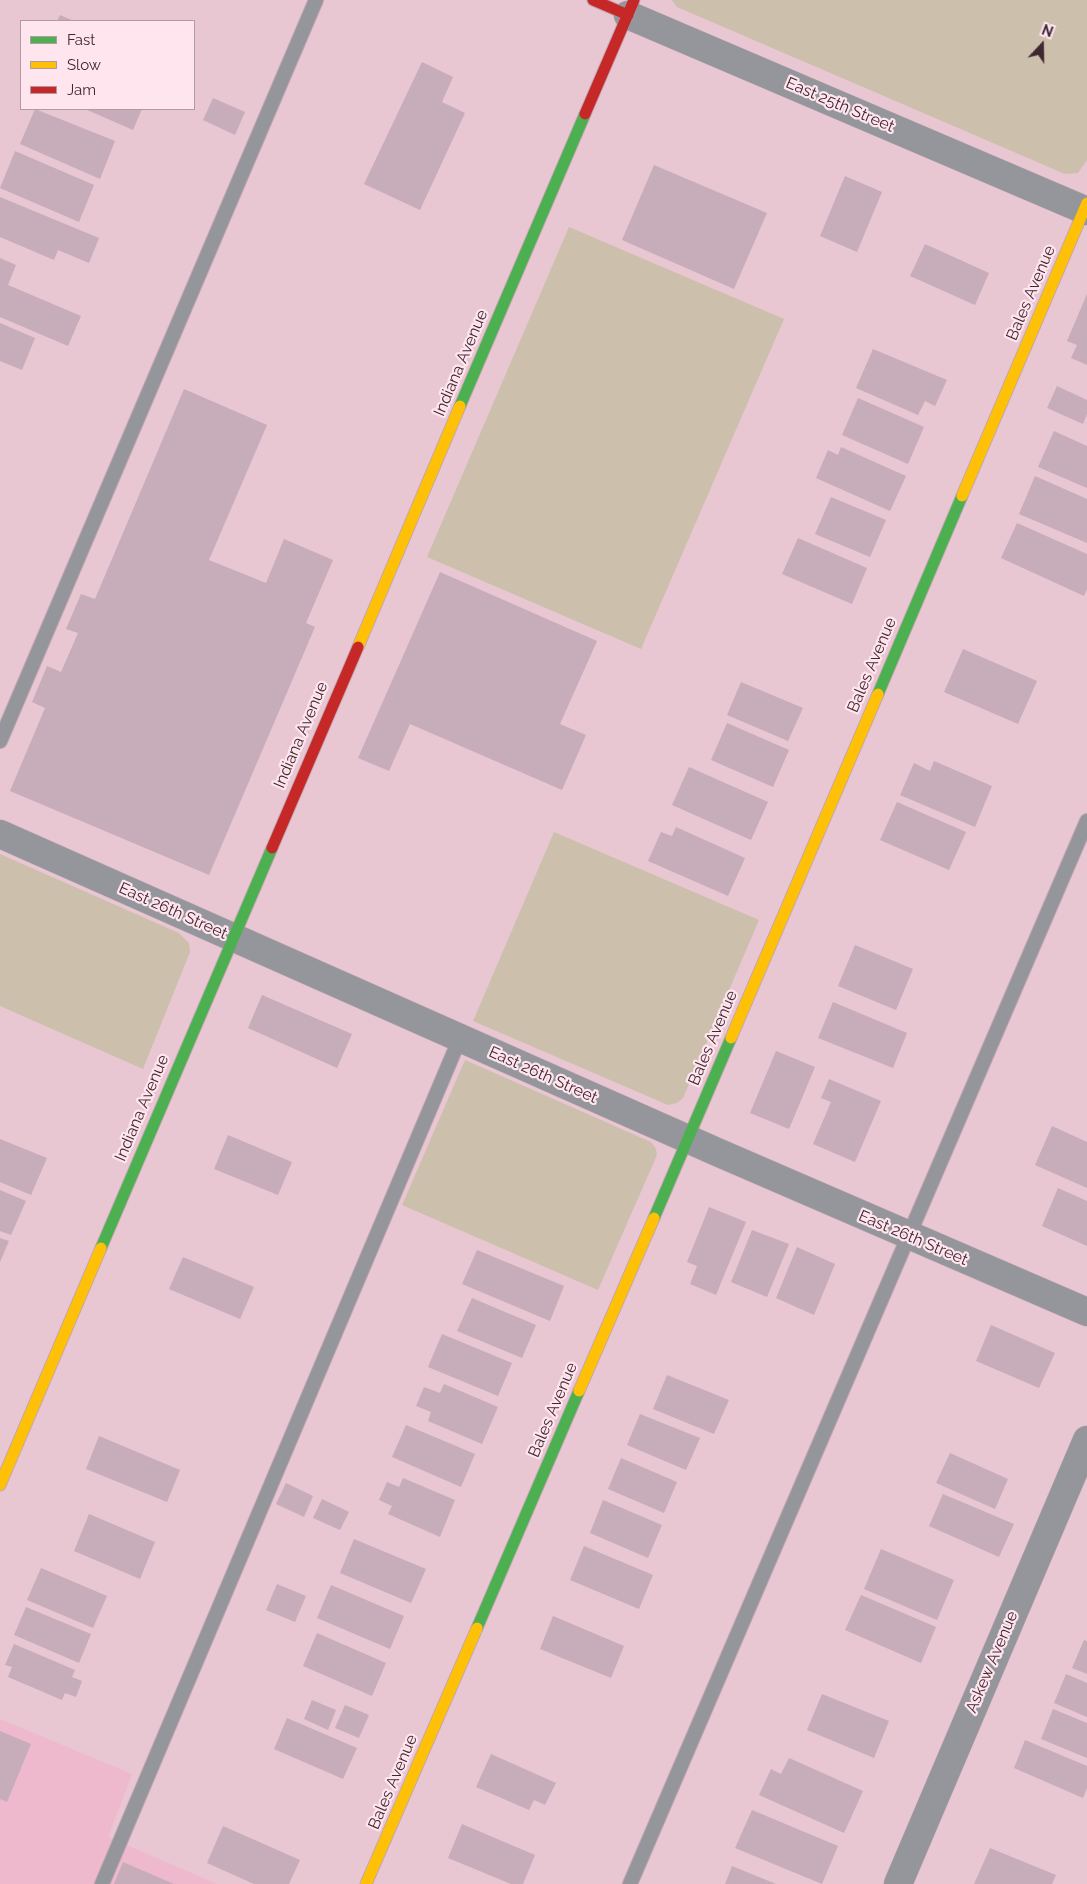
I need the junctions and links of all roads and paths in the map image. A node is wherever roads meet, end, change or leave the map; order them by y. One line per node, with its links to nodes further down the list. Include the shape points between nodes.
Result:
1 (316, 0): 5 (lane)
2 (593, 0): 3 (street, East 25th Street)
3 (631, 7): 4 (street, East 25th Street); 8 (street, Indiana Avenue)
4 (1086, 208): 10 (street, Bales Avenue)
5 (0, 741)
6 (1087, 821): 11 (lane)
7 (0, 834): 8 (street, East 26th Street)
8 (232, 937): 9 (street, East 26th Street); 14 (street, Indiana Avenue)
9 (460, 1038): 10 (street, East 26th Street); 15 (lane)
10 (688, 1139): 11 (street, East 26th Street); 16 (street, Bales Avenue)
11 (910, 1237): 12 (street, East 26th Street); 17 (lane)
12 (1087, 1312)
13 (1087, 1440): 18 (street, Askew Avenue)
14 (0, 1485)
15 (102, 1884)
16 (366, 1884)
17 (630, 1884)
18 (898, 1884)

